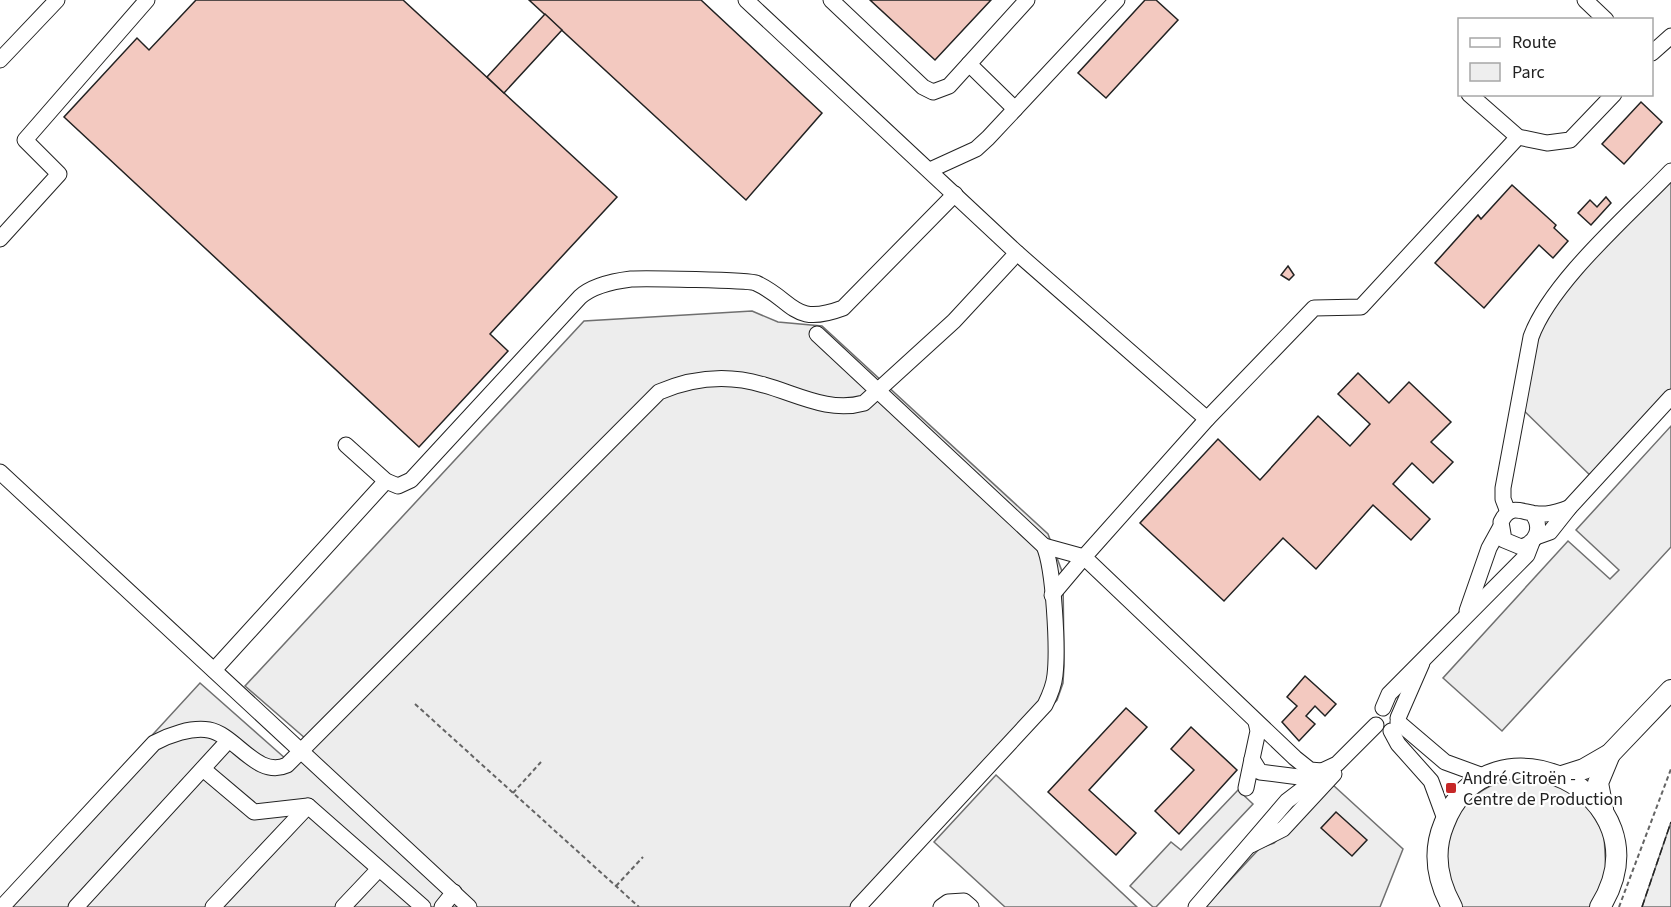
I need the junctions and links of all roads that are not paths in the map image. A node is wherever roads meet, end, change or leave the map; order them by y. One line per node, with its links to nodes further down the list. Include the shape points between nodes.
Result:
1 (57, 0): 11 (lane)
2 (147, 0): 20 (lane, via 26,140 59,174)
3 (746, 0): 17 (lane)
4 (831, 0): 12 (lane, via 933,92 949,86)
5 (1027, 0): 12 (lane)
6 (1117, 0): 15 (lane)
7 (1585, 0): 8 (lane)
8 (1604, 18)
9 (1671, 36): 10 (lane)
10 (1653, 52)
11 (0, 60)
12 (969, 64): 15 (lane)
13 (1471, 96): 16 (lane)
14 (1612, 96): 16 (lane, via 1570,140 1540,143)
15 (1015, 109): 17 (lane, via 976,149)
16 (1518, 137): 25 (lane, via 1361,307 1314,308)
17 (930, 170): 19 (lane)
18 (1671, 171): 30 (lane, via 1566,280 1539,316 1531,337 1503,488)
19 (955, 194): 21 (lane); 28 (lane, via 843,308 826,314 802,313 755,282 632,279 592,288 411,480 398,486)
20 (0, 239)
21 (1017, 253): 23 (lane, via 954,321); 25 (lane)
22 (817, 334): 23 (lane)
23 (878, 392): 34 (lane); 46 (lane, via 864,403 850,407 801,398 737,378 694,380 659,392)
24 (1671, 396): 29 (lane)
25 (1207, 419): 35 (lane)
26 (346, 445): 28 (lane)
27 (0, 472): 39 (lane)
28 (386, 481): 39 (lane)
29 (1569, 508): 31 (lane, via 1552,514); 33 (lane, via 1550,532)
30 (1508, 512): 31 (lane, via 1520,508); 32 (lane)
31 (1532, 513): 33 (lane, via 1538,524)
32 (1500, 528): 33 (lane, via 1504,540 1514,546 1521,547); 37 (lane)
33 (1534, 539): 37 (lane, via 1527,555)
34 (1044, 546): 35 (lane); 36 (lane, via 1050,558)
35 (1084, 557): 36 (lane); 42 (lane)
36 (1052, 595): 65 (lane, via 1055,672 1045,705)
37 (1466, 614): 38 (lane)
38 (1422, 663): 41 (lane, via 1389,694); 43 (lane)
39 (214, 670): 46 (lane)
40 (1671, 690): 47 (main road)
41 (1383, 708): 43 (lane, via 1394,711); 44 (lane, via 1375,717)
42 (1256, 722): 48 (lane, via 1310,770); 48 (lane, via 1252,759 1260,772 1307,778)
43 (1396, 724): 44 (lane, via 1384,732); 51 (lane, via 1445,762); 54 (lane, via 1398,744 1431,781)
44 (1376, 725): 48 (lane)
45 (228, 741): 46 (lane, via 272,769 287,765); 49 (lane); 58 (lane, via 218,733 200,730 154,743)
46 (302, 751): 56 (lane)
47 (1610, 754): 50 (main road); 53 (main road, via 1598,783)
48 (1330, 767): 68 (lane, via 1333,777 1283,829 1251,845)
49 (203, 769): 52 (lane, via 254,812); 59 (lane)
50 (1562, 776): 51 (main road, via 1516,768); 53 (main road, via 1587,791)
51 (1486, 777): 54 (main road, via 1467,790)
52 (308, 806): 55 (lane); 60 (lane)
53 (1604, 814): 69 (main road, via 1614,840 1615,867)
54 (1445, 819): 57 (main road, via 1437,856)
55 (378, 870): 61 (lane); 62 (lane)
56 (454, 892): 63 (lane); 64 (lane)
57 (1445, 902)
58 (2, 907)
59 (76, 907)
60 (213, 907)
61 (343, 907)
62 (423, 907)
63 (442, 907)
64 (470, 907)
65 (858, 907)
66 (941, 907): 67 (lane, via 948,902 964,901)
67 (971, 907)
68 (1196, 907)
69 (1600, 907)

